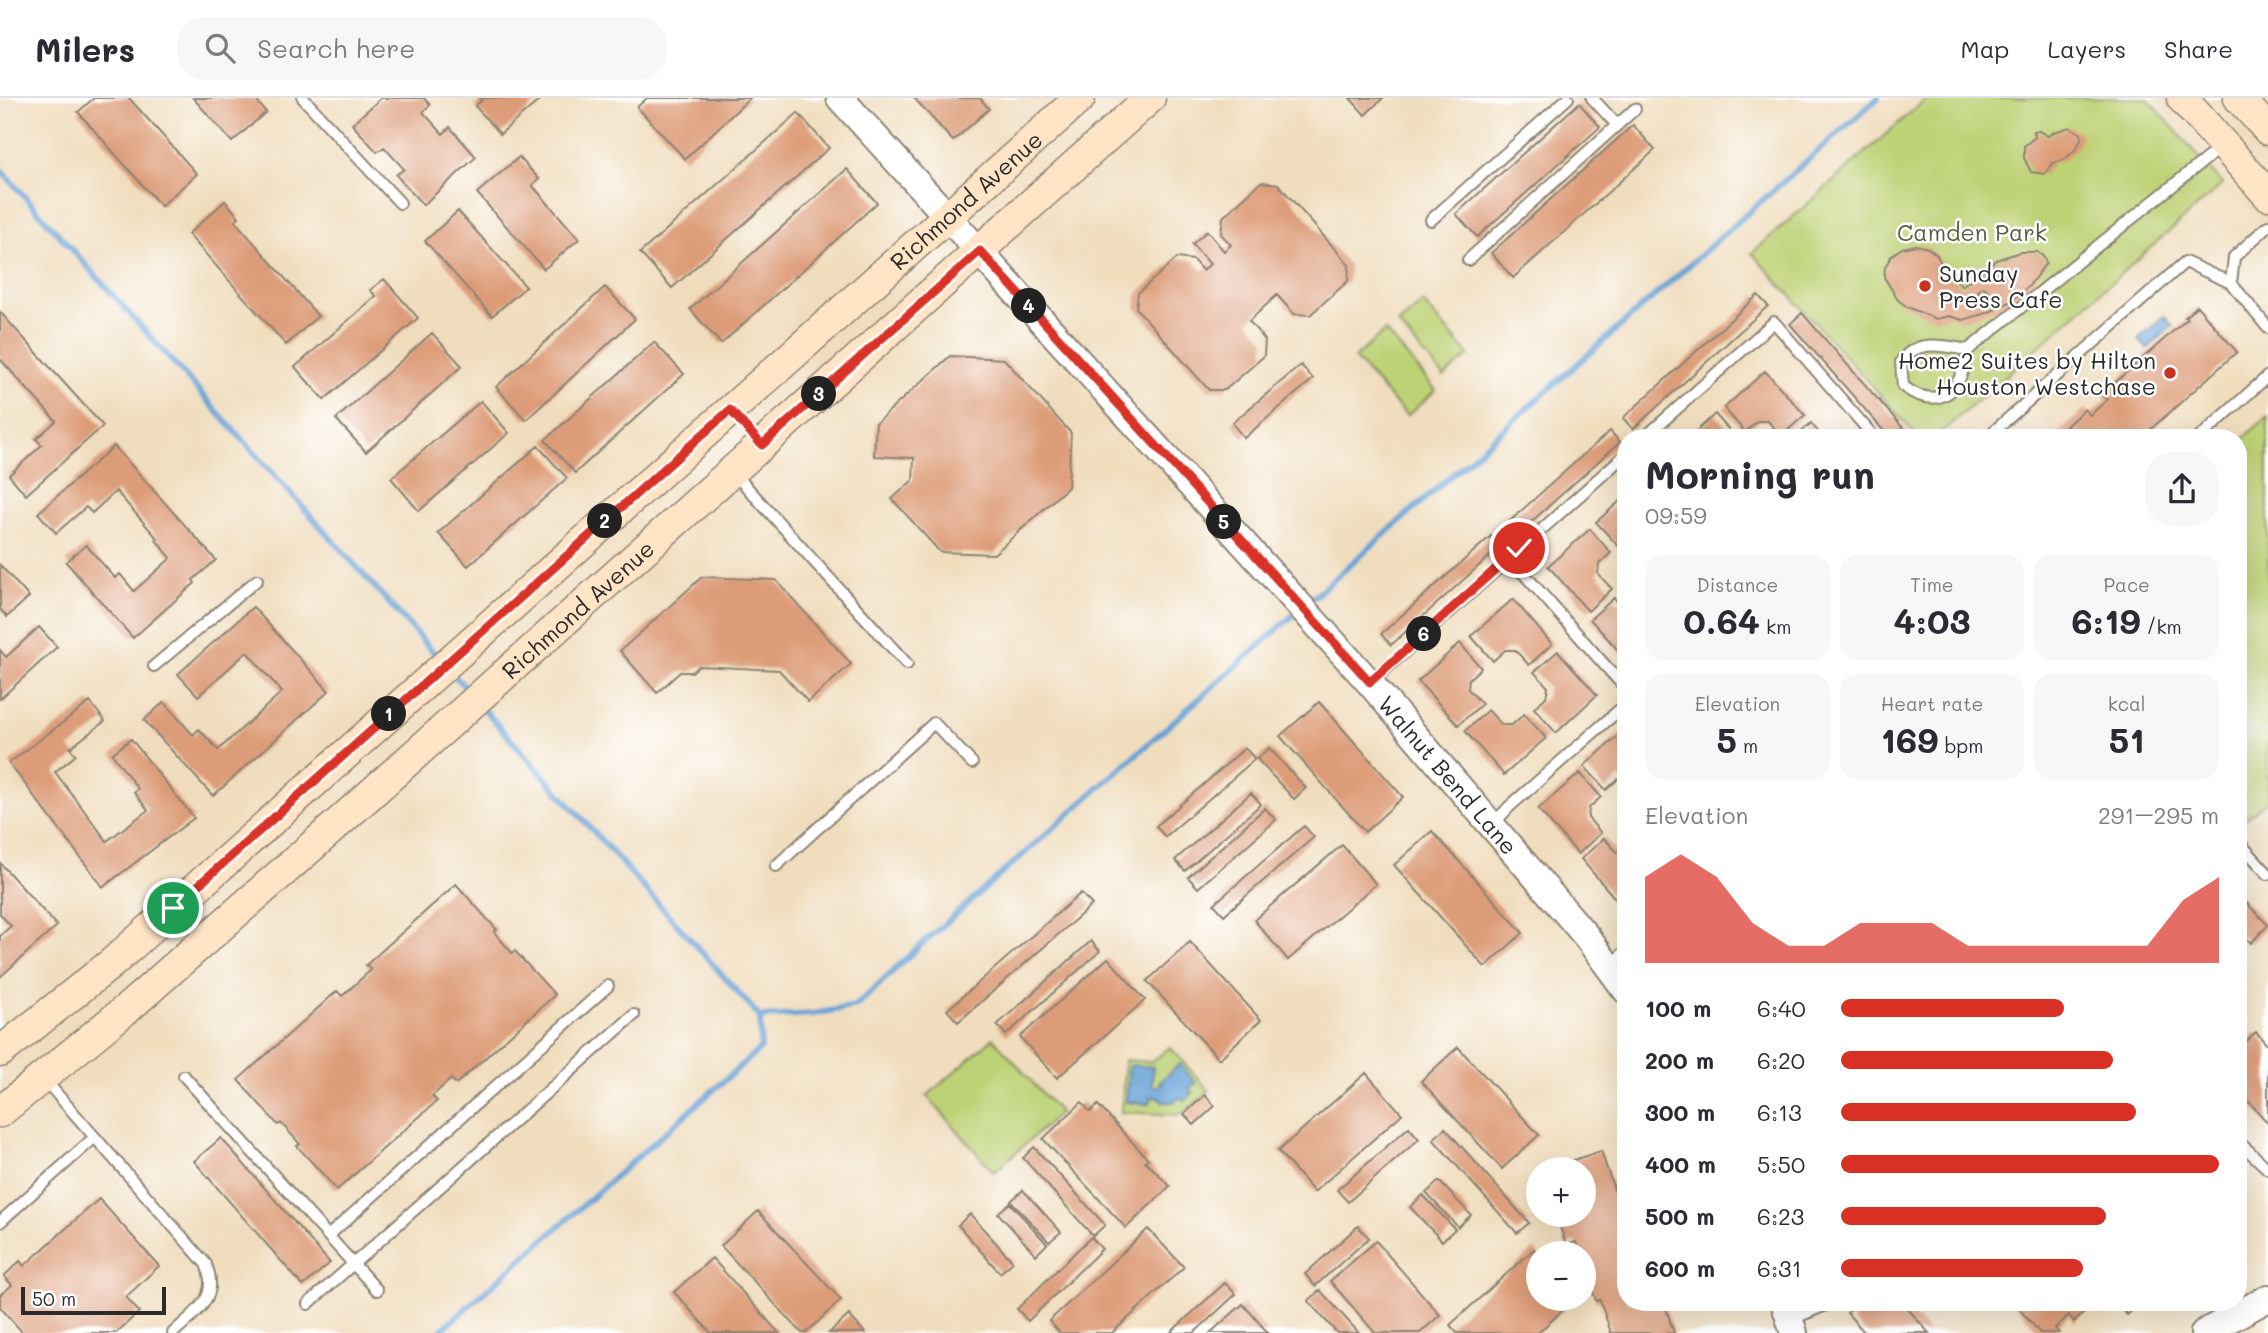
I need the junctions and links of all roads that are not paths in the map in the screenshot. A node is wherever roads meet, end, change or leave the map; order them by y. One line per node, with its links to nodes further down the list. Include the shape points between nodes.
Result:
1 (303, 98): 14 (lane)
2 (840, 98): 15 (street, Walnut Bend Lane)
3 (1080, 98): 15 (main road, Richmond Avenue)
4 (1150, 98): 18 (main road, Richmond Avenue)
5 (1567, 98): 16 (lane)
6 (1592, 98): 10 (lane)
7 (2182, 98): 12 (main road)
8 (2239, 98): 11 (main road)
9 (1635, 109): 10 (lane)
10 (1617, 125): 19 (lane)
11 (2268, 130)
12 (2223, 145): 13 (main road); 22 (lane)
13 (2268, 195)
14 (400, 203)
15 (948, 216): 18 (street, Walnut Bend Lane); 24 (main road, Richmond Avenue)
16 (1432, 220)
17 (2268, 226): 20 (lane, via 2234,257)
18 (980, 251): 29 (main road, Richmond Avenue); 37 (street, Walnut Bend Lane)
19 (1468, 260)
20 (2231, 283): 21 (lane); 27 (lane, via 2185,262)
21 (2268, 328)
22 (1968, 351): 22 (lane, via 1957,384 1948,392 1936,398 1922,397 1903,386 1900,362 1913,349 1924,345)
23 (2268, 376): 28 (lane)
24 (730, 410): 29 (main road); 40 (main road, Richmond Avenue)
25 (1654, 429): 26 (lane, via 1774,322)
26 (1867, 429)
27 (1996, 429)
28 (2209, 429)
29 (762, 445): 31 (main road, Richmond Avenue)
30 (1617, 462): 32 (lane)
31 (732, 472): 34 (lane); 42 (main road, Richmond Avenue)
32 (1509, 557): 36 (lane); 37 (lane)
33 (257, 580): 35 (lane)
34 (907, 664)
35 (154, 666)
36 (1617, 679)
37 (1370, 682): 41 (street, Walnut Bend Lane)
38 (1617, 712): 41 (lane)
39 (972, 763): 44 (lane, via 934,723)
40 (295, 798): 42 (main road); 47 (main road, Richmond Avenue)
41 (1491, 826): 46 (street, Walnut Bend Lane)
42 (327, 833): 49 (main road, Richmond Avenue)
43 (2247, 851): 45 (lane)
44 (776, 866)
45 (2268, 874)
46 (1617, 958)
47 (112, 963): 49 (main road); 51 (main road, Richmond Avenue)
48 (608, 986): 59 (lane)
49 (129, 1007): 53 (main road, Richmond Avenue)
50 (635, 1015): 60 (lane)
51 (0, 1052)
52 (184, 1076): 59 (lane)
53 (43, 1078): 54 (main road, Richmond Avenue); 55 (lane)
54 (0, 1112)
55 (95, 1137): 58 (lane); 68 (lane, via 195,1250 210,1275 211,1291 202,1306)
56 (2247, 1149): 57 (lane)
57 (2268, 1169)
58 (0, 1222)
59 (328, 1236): 60 (lane)
60 (353, 1264): 61 (lane); 63 (lane)
61 (377, 1290)
62 (2268, 1298): 64 (street)
63 (308, 1304)
64 (2247, 1309)
65 (1808, 1311): 67 (lane)
66 (2244, 1311): 69 (street)
67 (1789, 1318)
68 (173, 1333)
69 (2204, 1333)

